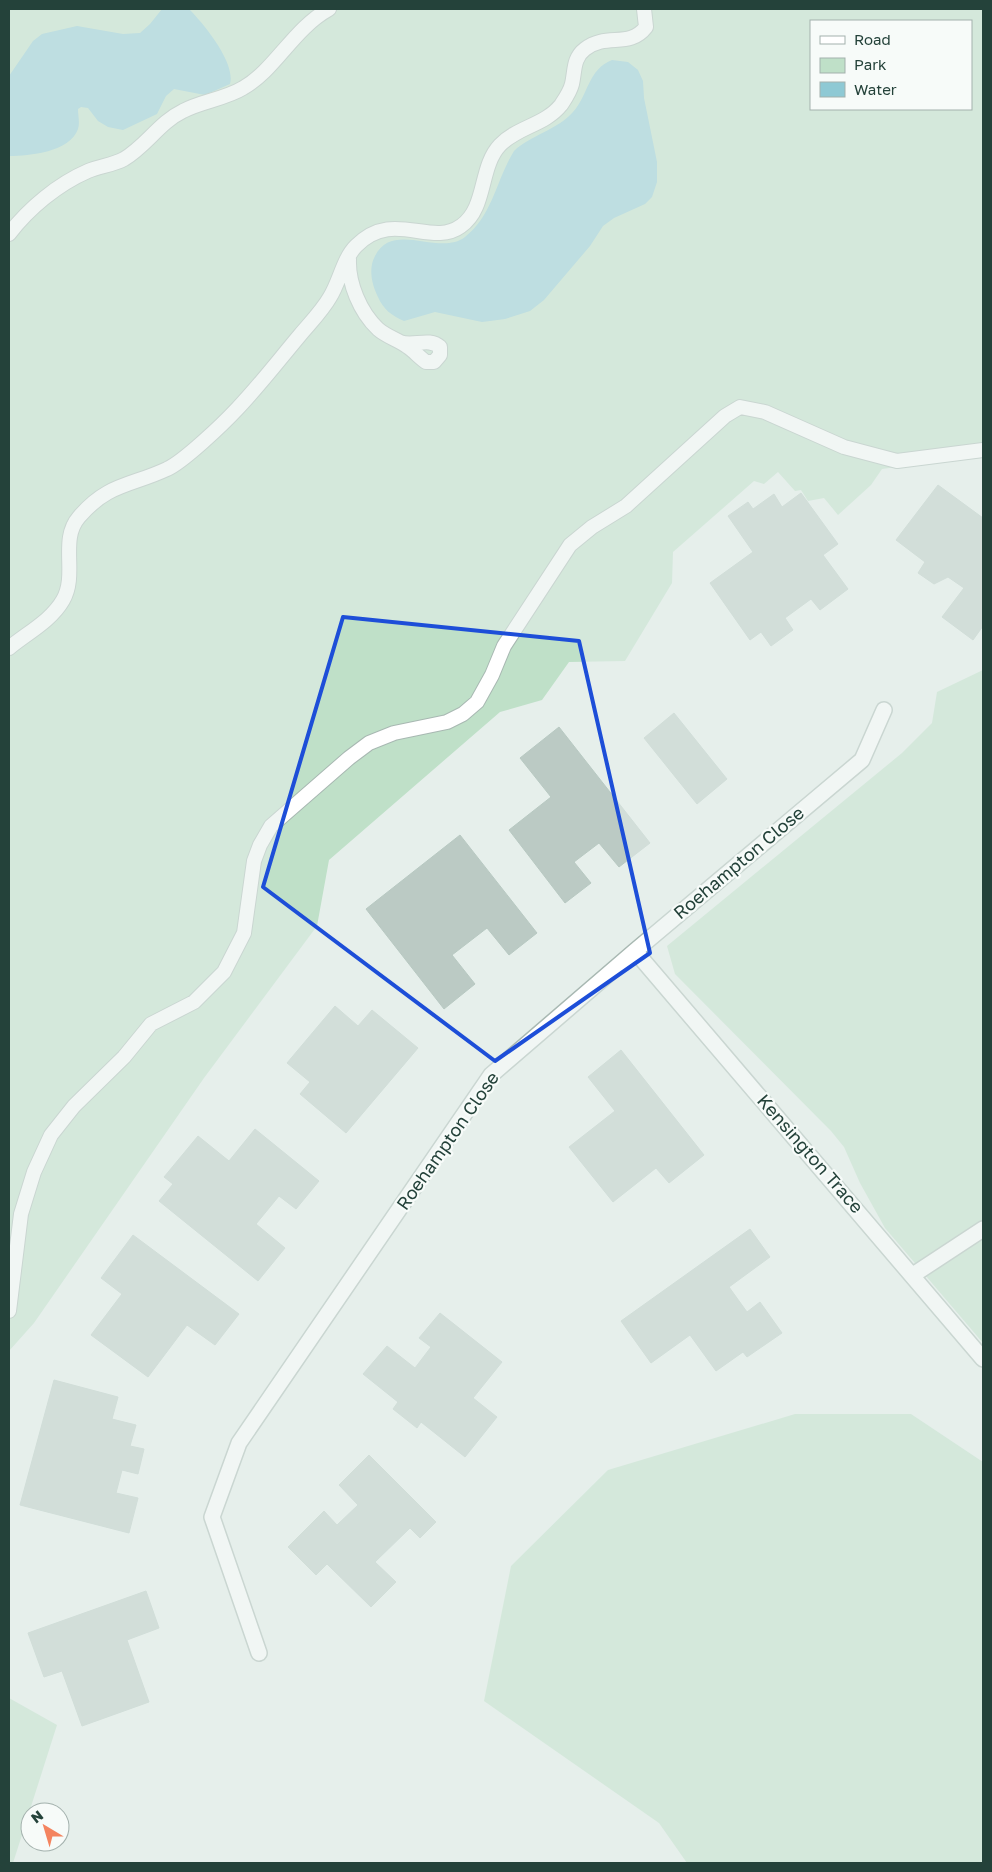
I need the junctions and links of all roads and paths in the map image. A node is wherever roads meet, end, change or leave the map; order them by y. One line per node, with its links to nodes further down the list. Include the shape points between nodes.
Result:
1 (329, 9): 3 (lane, via 309,22 249,84 236,92 182,111 126,158 70,179 44,198)
2 (644, 9): 4 (lane, via 646,27 639,36 603,41 582,51 574,64 569,93 560,106 498,147 490,161 473,213 462,226 440,232 390,227 368,235)
3 (9, 234)
4 (349, 256): 5 (lane, via 350,276 363,309 378,329); 7 (lane, via 330,298 237,410 169,469 108,491 88,506 69,536 69,581 63,600 44,622)
5 (400, 342)
6 (983, 450): 12 (lane, via 897,460 844,446 765,412 740,407 725,416 626,506 581,535 560,558 504,646 477,702 447,722 394,733 369,743 271,826 254,861 244,933 224,972 194,1002 151,1024 51,1135 34,1172 21,1214)
7 (9, 648)
8 (884, 710): 9 (street, Roehampton Close, via 862,760)
9 (635, 951): 11 (street, Kensington Trace); 14 (street, Roehampton Close, via 491,1075 239,1443 212,1517)
10 (983, 1229): 11 (street)
11 (913, 1275): 13 (street, Kensington Trace)
12 (9, 1311)
13 (983, 1359)
14 (259, 1653)

